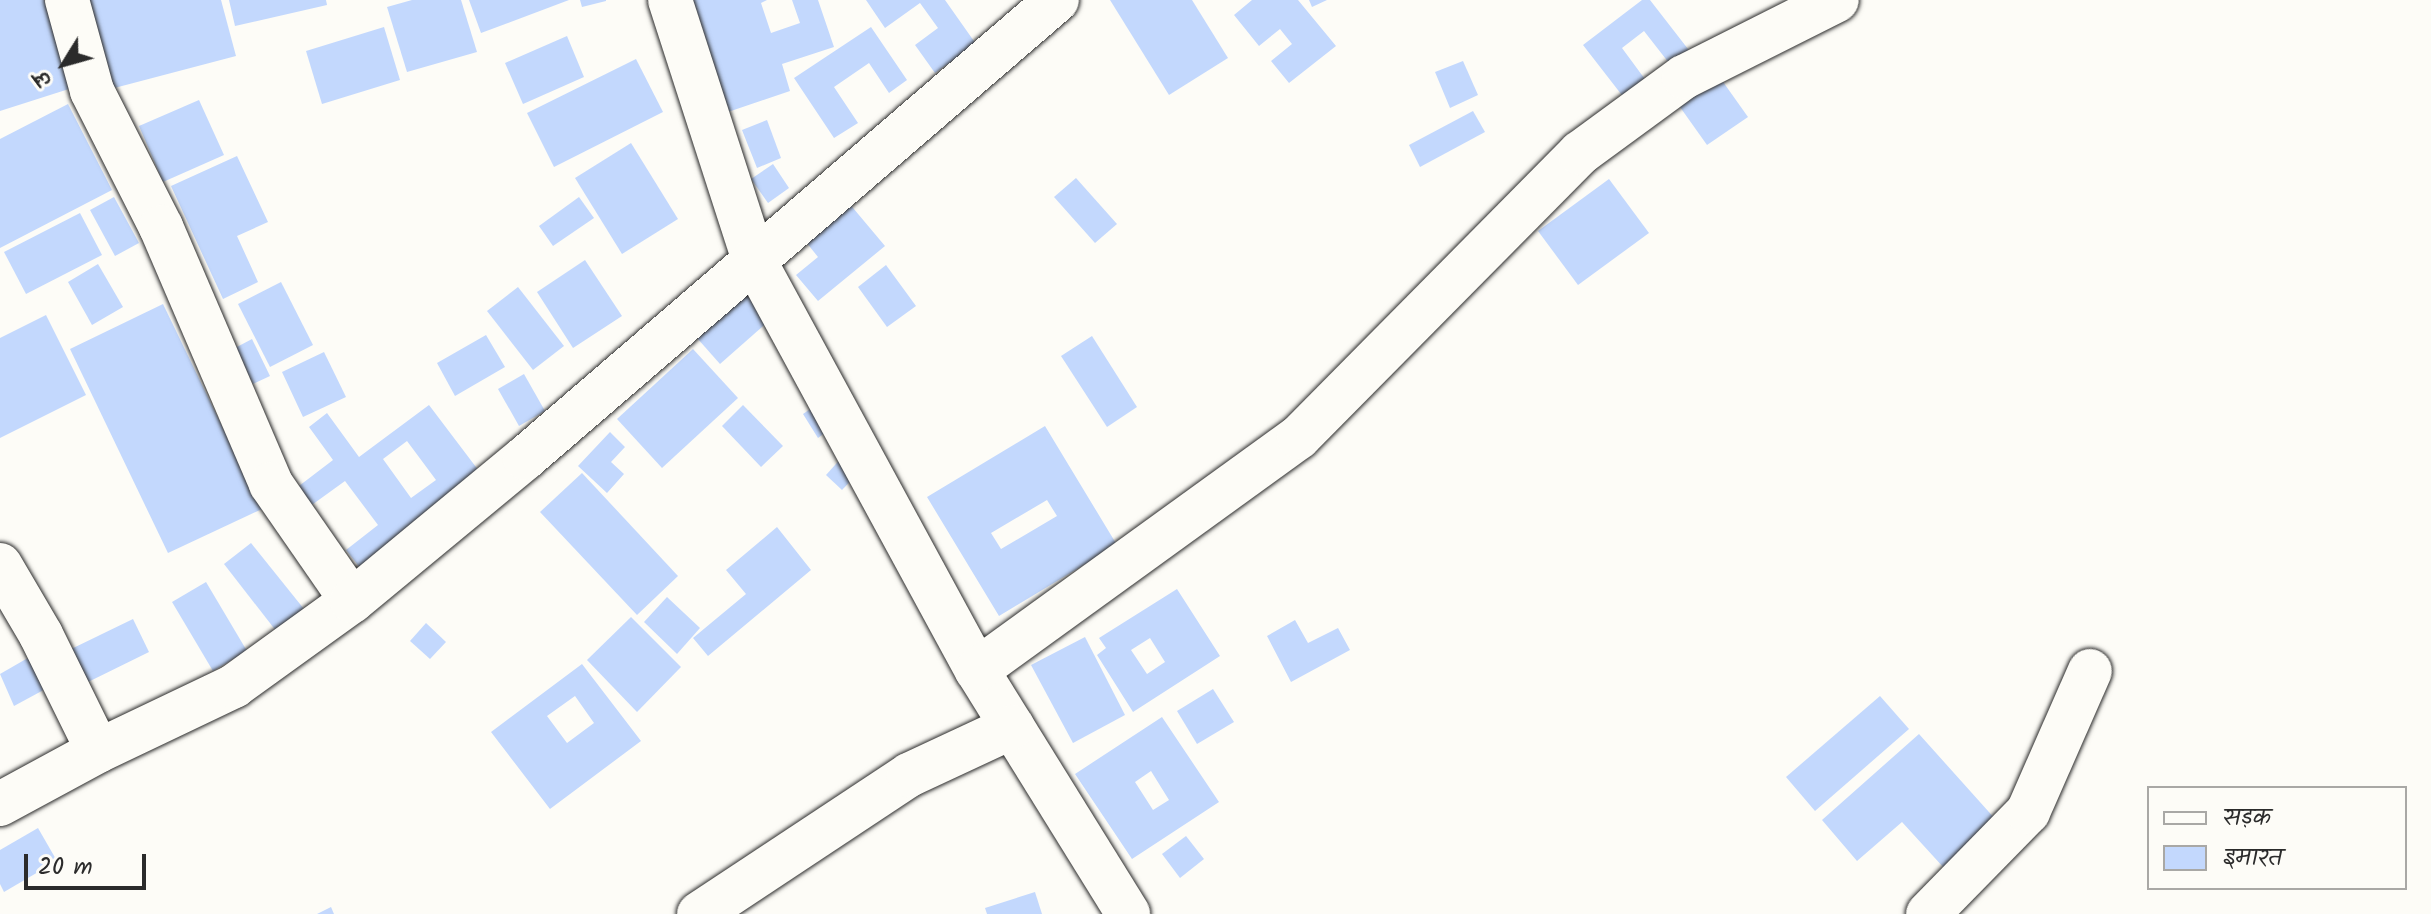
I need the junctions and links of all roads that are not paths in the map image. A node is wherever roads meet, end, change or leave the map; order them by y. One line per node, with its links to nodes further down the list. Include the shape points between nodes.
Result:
1 (67, 0): 7 (street, via 92,91 161,227 271,484)
2 (670, 0): 5 (street)
3 (1057, 0): 5 (street)
4 (1837, 0): 8 (street, via 1684,77 1580,153 1299,437)
5 (754, 260): 7 (street); 8 (street)
6 (0, 565): 11 (street)
7 (352, 601): 11 (street, via 234,686)
8 (977, 670): 10 (street)
9 (2090, 671): 15 (street, via 2028,812)
10 (1012, 727): 13 (street, via 909,775); 14 (street)
11 (98, 751): 12 (street)
12 (0, 804)
13 (699, 914)
14 (1128, 914)
15 (1928, 914)

